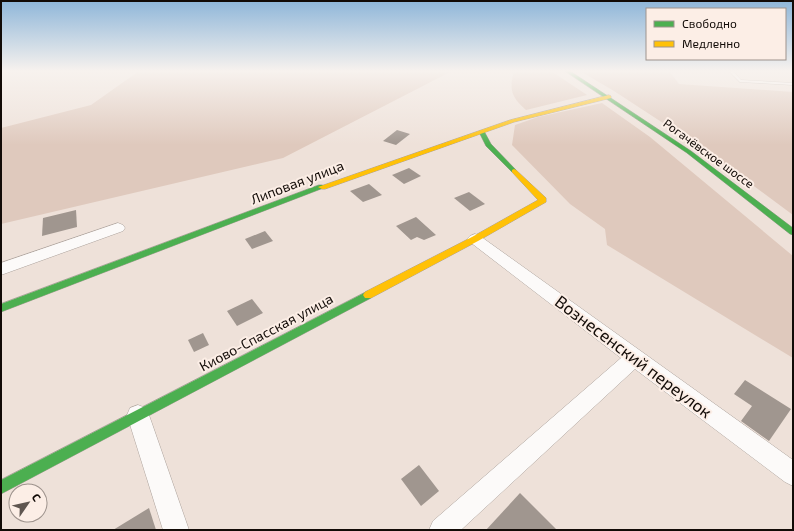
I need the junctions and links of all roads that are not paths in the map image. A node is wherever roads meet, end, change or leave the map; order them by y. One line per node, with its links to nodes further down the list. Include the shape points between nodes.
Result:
1 (609, 97): 2 (street, Липовая улица, via 533,115); 4 (street, Рогачёвское шоссе, via 689,152)
2 (482, 132): 5 (street, Киово-Спасская улица, via 488,146 543,200); 7 (street, Липовая улица, via 365,171)
3 (118, 228): 6 (street)
4 (793, 232)
5 (475, 239): 8 (street, Вознесенский переулок); 9 (street, Киово-Спасская улица)
6 (1, 269)
7 (1, 308)
8 (635, 357): 10 (street, Вознесенский переулок); 13 (street)
9 (138, 415): 11 (street, Киово-Спасская улица); 12 (street)
10 (793, 474)
11 (1, 487)
12 (176, 530)
13 (442, 530)

